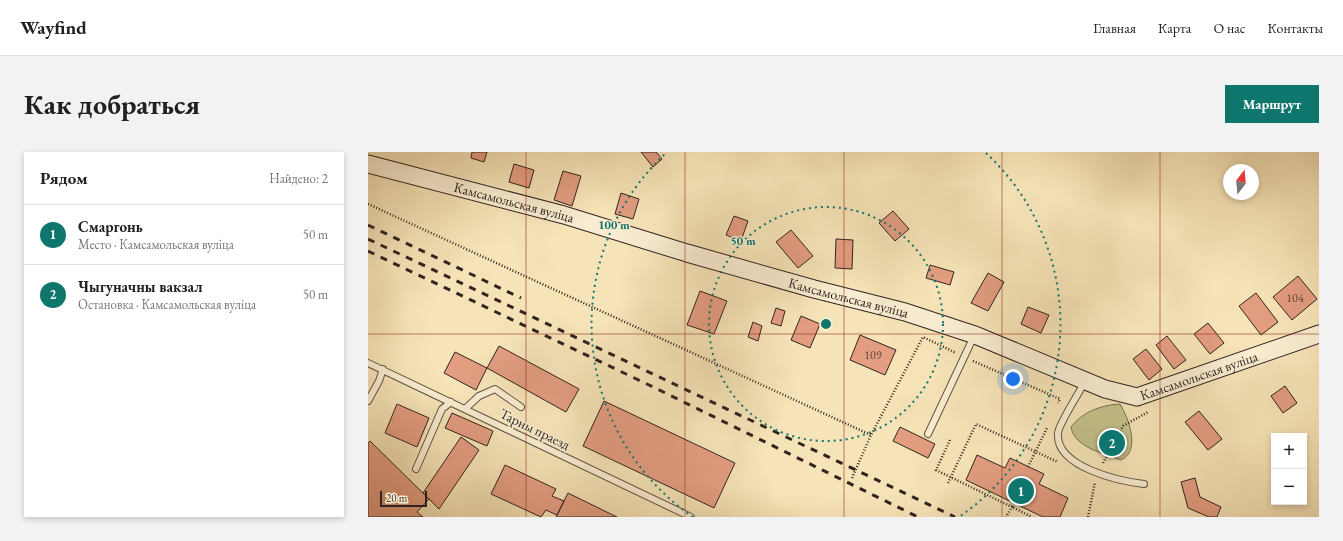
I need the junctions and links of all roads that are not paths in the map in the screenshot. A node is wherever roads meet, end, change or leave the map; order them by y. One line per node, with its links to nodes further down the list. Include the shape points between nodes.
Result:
1 (368, 164): 2 (street, Камсамольская вуліца, via 564,215)
2 (975, 334): 6 (street, Камсамольская вуліца); 11 (lane)
3 (1319, 334): 6 (street, Камсамольская вуліца, via 1137,397)
4 (368, 362): 5 (lane, Тарны праезд)
5 (383, 370): 7 (lane, via 380,381); 8 (lane, Тарны праезд)
6 (1086, 382): 13 (lane, via 1062,421 1058,433 1060,446 1070,459 1098,473 1114,479)
7 (368, 401)
8 (451, 402): 10 (lane, Тарны праезд); 12 (lane, via 442,409)
9 (521, 407): 10 (lane, via 495,389 480,396)
10 (465, 409): 14 (lane, Тарны праезд)
11 (928, 434)
12 (416, 469)
13 (1144, 484)
14 (691, 517)

